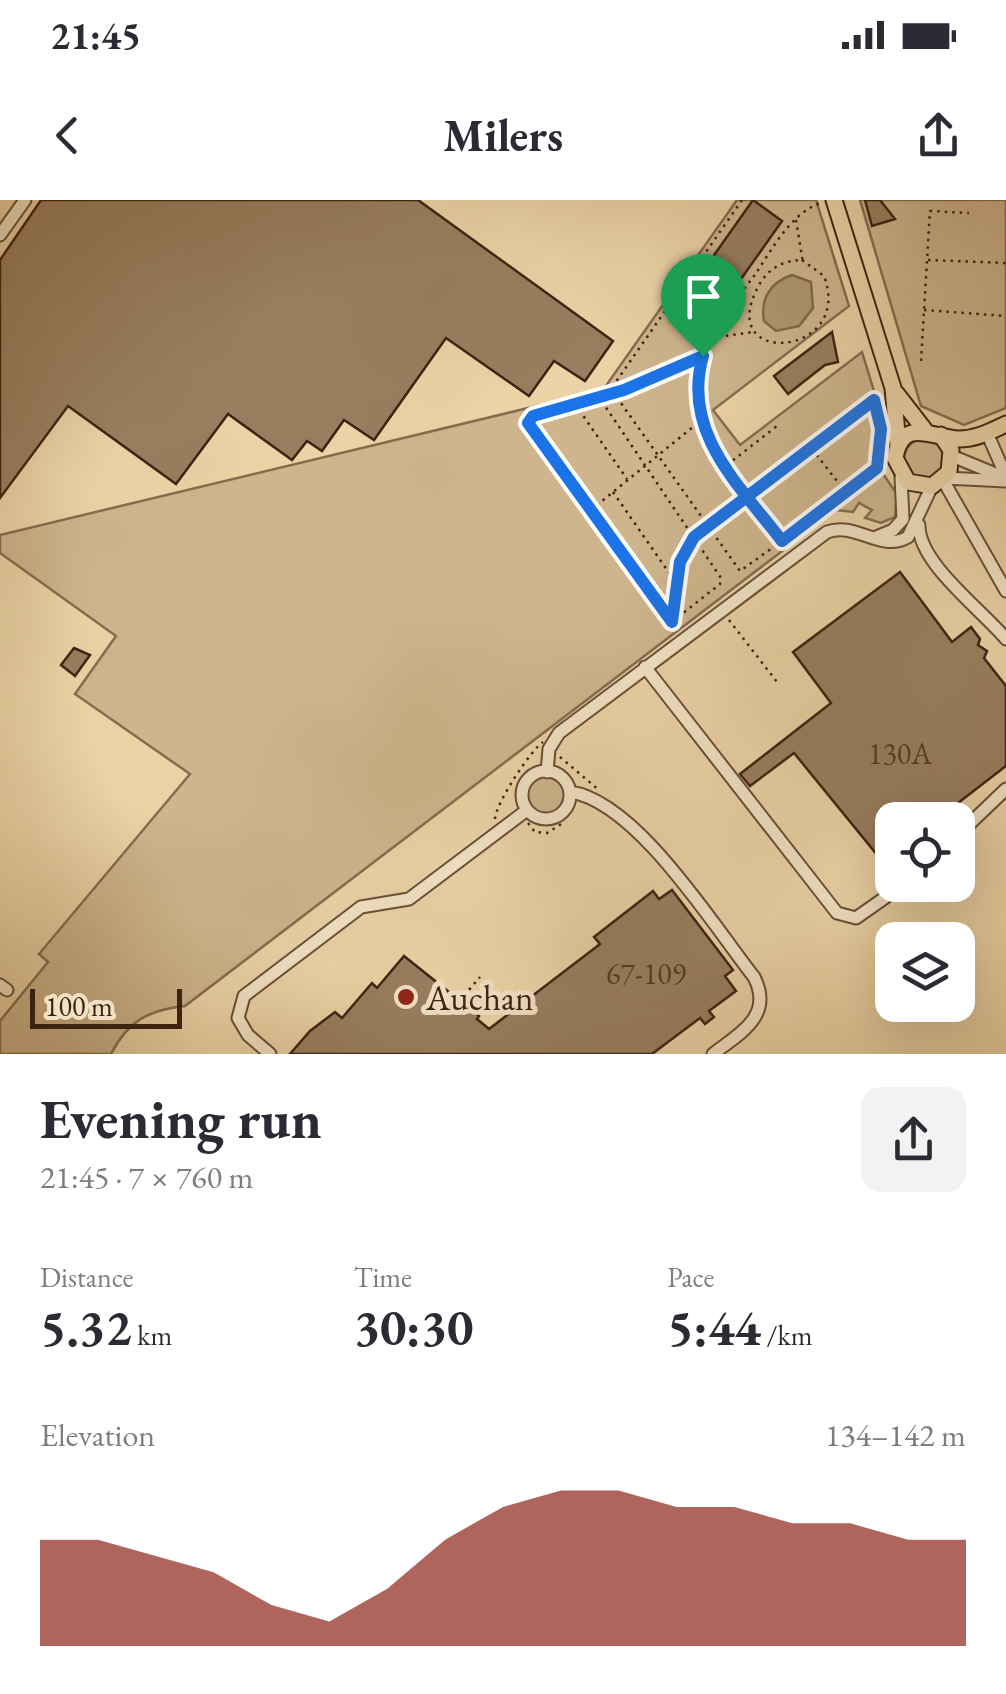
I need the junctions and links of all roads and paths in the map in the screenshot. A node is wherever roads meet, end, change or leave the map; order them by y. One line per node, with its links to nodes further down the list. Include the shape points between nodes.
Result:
1 (25, 200): 6 (street)
2 (742, 200): 10 (path)
3 (827, 202): 7 (path); 20 (main road)
4 (0, 205): 6 (street)
5 (968, 213): 9 (path, via 930,211)
6 (14, 215): 8 (street)
7 (796, 219): 11 (path); 13 (path)
8 (0, 235)
9 (927, 260): 12 (path); 14 (path)
10 (698, 262): 13 (path); 21 (path)
11 (802, 262): 16 (path, via 780,264 760,283 751,308); 16 (path, via 817,266 827,282 820,321 784,346 765,342)
12 (1006, 264)
13 (741, 293): 17 (path)
14 (924, 310): 15 (path); 19 (path)
15 (1006, 316)
16 (755, 331): 17 (path)
17 (710, 338): 18 (path)
18 (703, 356): 21 (path); 26 (path)
19 (921, 360)
20 (886, 392): 23 (path); 29 (main road); 32 (main road)
21 (613, 393): 22 (path); 34 (path)
22 (593, 399): 24 (path); 36 (path, via 605,406)
23 (874, 400): 33 (path); 43 (path, via 881,429 877,468)
24 (575, 404): 40 (path); 45 (path, via 528,423)
25 (710, 413): 26 (path)
26 (700, 421): 34 (path); 37 (path)
27 (1006, 424): 31 (main road)
28 (777, 426): 37 (path)
29 (924, 429): 30 (main road); 32 (main road)
30 (941, 435): 31 (main road); 35 (main road)
31 (989, 441): 35 (main road); 39 (street)
32 (898, 445): 38 (main road, via 894,458)
33 (812, 448): 43 (path); 44 (path)
34 (657, 456): 36 (path); 47 (path)
35 (952, 456): 39 (street); 41 (main road)
36 (645, 466): 40 (path); 48 (path)
37 (725, 467): 44 (path)
38 (901, 477): 41 (main road, via 915,486); 49 (street, via 903,519)
39 (1006, 479): 41 (street)
40 (627, 480): 42 (path)
41 (940, 481): 46 (street); 52 (street)
42 (613, 492): 45 (path); 51 (path)
43 (845, 492): 50 (path)
44 (748, 496): 47 (path); 50 (path)
45 (590, 510): 54 (path)
46 (919, 520): 49 (street, via 899,542); 55 (street, via 921,540 948,577)
47 (707, 527): 48 (path); 50 (path, via 740,571)
48 (694, 537): 51 (path); 54 (path, via 721,583)
49 (874, 538): 56 (street, via 840,528 826,532)
50 (782, 541)
51 (675, 581): 54 (path)
52 (1006, 590)
53 (729, 620): 57 (path)
54 (672, 622)
55 (1006, 638)
56 (645, 668): 58 (street, via 559,733); 68 (street, via 837,914 861,916)
57 (778, 682)
58 (549, 749): 59 (street); 62 (path, via 601,792); 67 (path, via 541,740 496,809)
59 (546, 772): 61 (street, via 559,776); 63 (street, via 525,785)
60 (1006, 789): 64 (street)
61 (570, 792): 62 (street); 63 (street, via 558,816 544,819)
62 (598, 800): 72 (street, via 640,833 758,985 762,1004 755,1022)
63 (527, 810): 67 (street)
64 (975, 818)
65 (563, 823): 66 (path, via 547,833)
66 (520, 824)
67 (502, 829): 71 (street, via 409,899 361,908 244,996 238,1018)
68 (880, 902)
69 (480, 976): 70 (path, via 468,992 481,1002)
70 (474, 1011)
71 (270, 1054)
72 (713, 1054)

